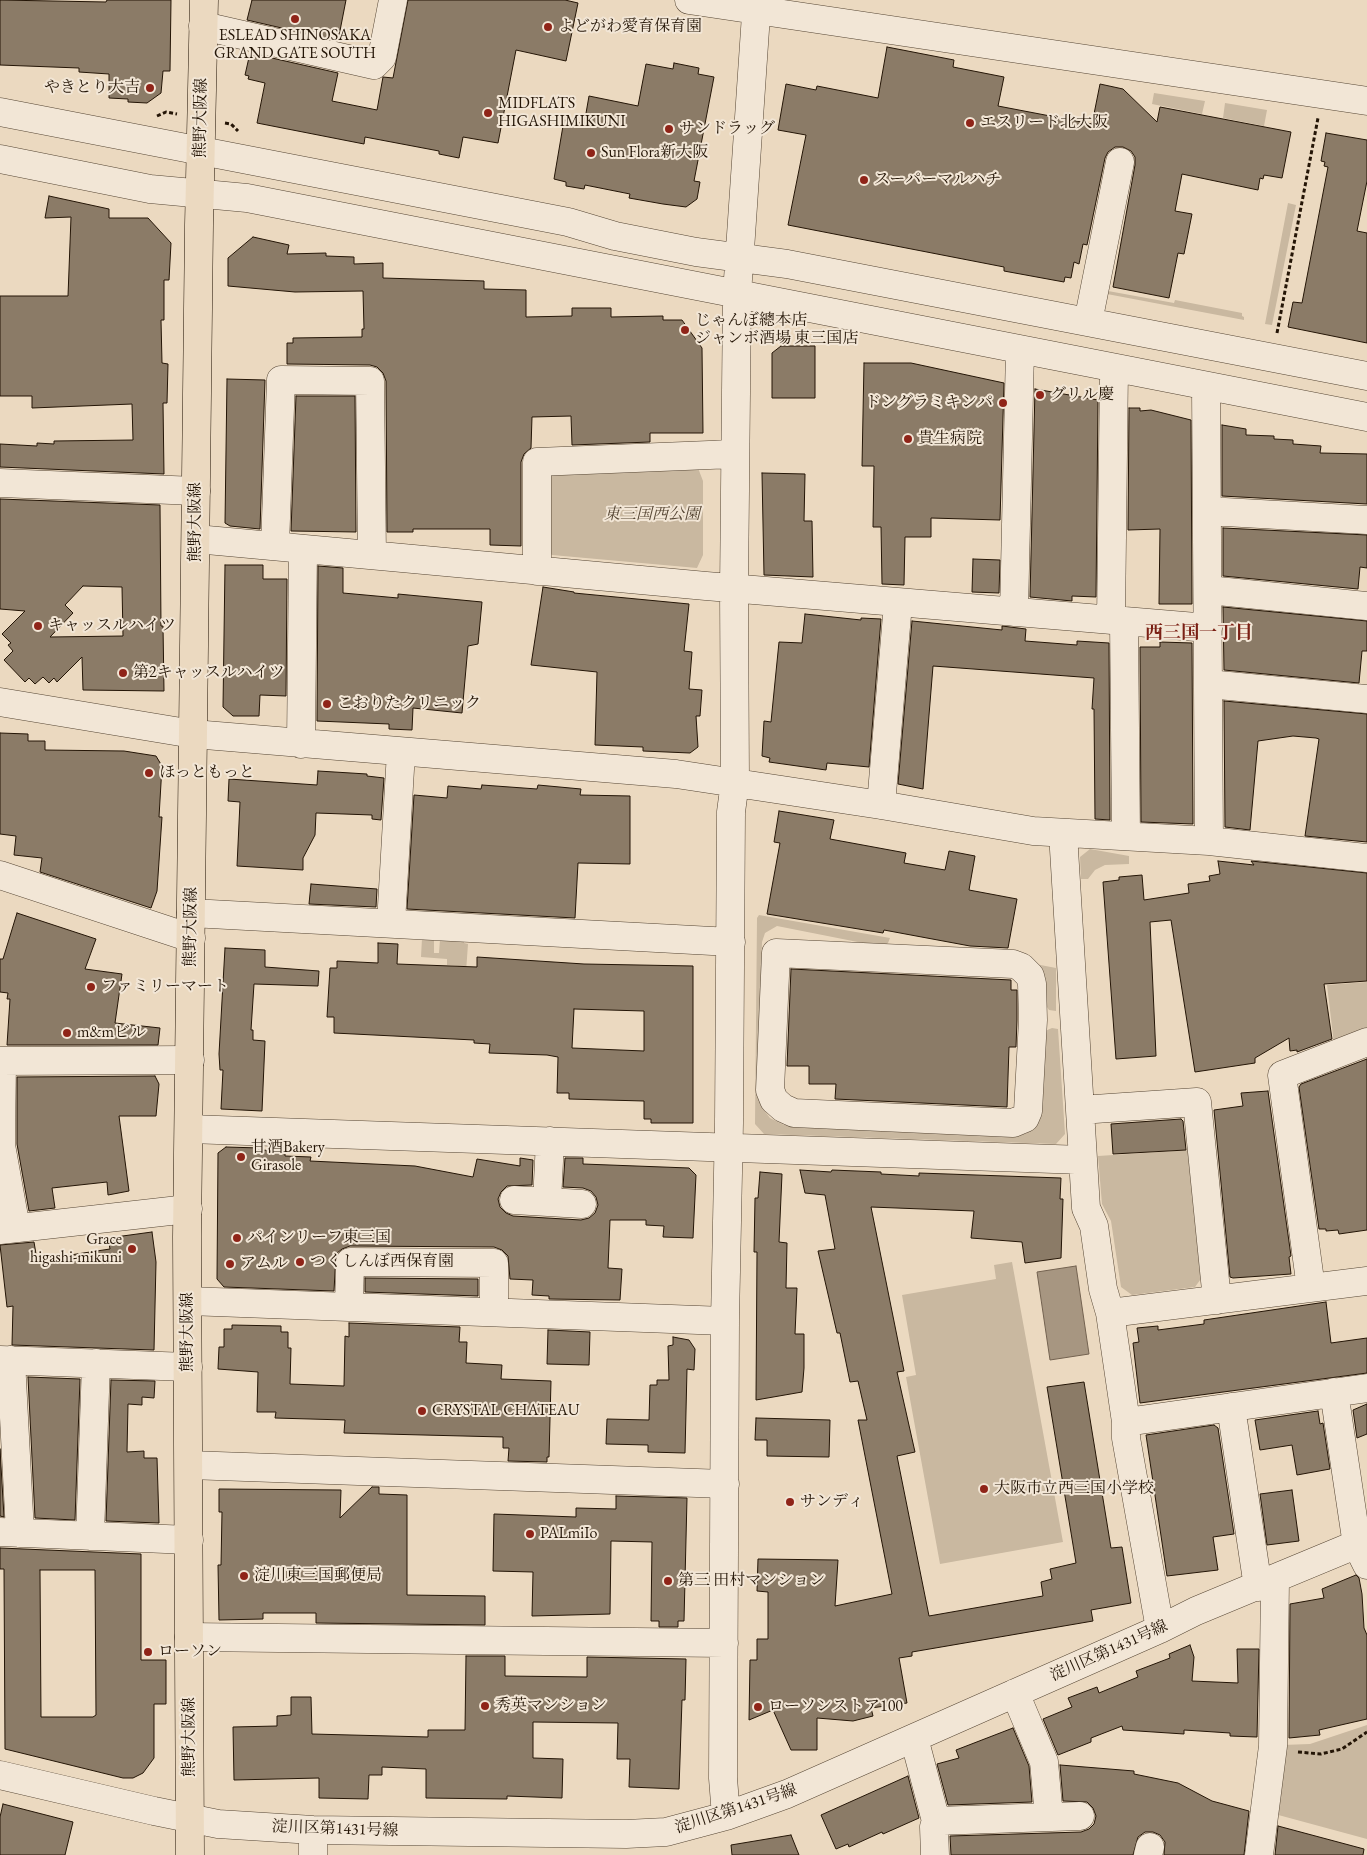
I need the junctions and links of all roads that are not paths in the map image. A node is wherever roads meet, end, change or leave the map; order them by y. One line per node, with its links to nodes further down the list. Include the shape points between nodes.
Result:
1 (393, 0): 4 (street, via 382,57 374,65)
2 (689, 0): 3 (street)
3 (757, 5): 5 (street); 11 (street)
4 (203, 13): 7 (main road, 熊野大阪線)
5 (1367, 101)
6 (0, 112): 7 (street)
7 (200, 150): 10 (main road, 熊野大阪線); 11 (street, via 568,222 633,240)
8 (0, 159): 10 (street, via 150,189)
9 (1120, 162): 13 (street)
10 (200, 194): 12 (street, via 247,198); 21 (main road, 熊野大阪線)
11 (738, 257): 12 (street); 13 (street)
12 (737, 294): 14 (street); 19 (street)
13 (1088, 322): 16 (street)
14 (1020, 350): 15 (street); 33 (street)
15 (1114, 368): 17 (street); 34 (street)
16 (1367, 376)
17 (1206, 387): 18 (street); 22 (street)
18 (1367, 417)
19 (734, 454): 28 (street, via 537,462); 29 (street)
20 (0, 483): 21 (street)
21 (196, 491): 24 (main road, 熊野大阪線)
22 (1207, 511): 23 (street); 30 (street)
23 (1367, 520)
24 (196, 539): 25 (street); 39 (main road, 熊野大阪線)
25 (275, 546): 26 (street); 27 (street, via 282,380 370,381)
26 (303, 549): 27 (street); 40 (street)
27 (372, 555): 28 (street)
28 (537, 570): 29 (street)
29 (734, 589): 31 (street); 42 (street)
30 (1208, 590): 32 (street); 35 (street)
31 (898, 603): 33 (street); 43 (street)
32 (1367, 606)
33 (1014, 612): 34 (street)
34 (1118, 621): 35 (street); 45 (street)
35 (1208, 628): 36 (street)
36 (1208, 684): 37 (street); 46 (street)
37 (1367, 699)
38 (0, 702): 39 (street)
39 (193, 734): 40 (street); 50 (main road, 熊野大阪線)
40 (301, 744): 41 (street)
41 (400, 752): 42 (street, via 676,774); 49 (street)
42 (735, 782): 43 (street); 51 (street, via 731,812)
43 (881, 805): 44 (street, via 1033,831)
44 (1063, 832): 45 (street); 52 (street)
45 (1126, 836): 46 (street)
46 (1209, 841): 47 (street)
47 (1367, 858)
48 (0, 875): 50 (street)
49 (391, 923): 50 (street); 51 (street)
50 (191, 926): 55 (main road, 熊野大阪線)
51 (731, 942): 60 (street)
52 (1075, 1018): 53 (street); 57 (street)
53 (1033, 1020): 53 (street, via 1028,1111 1025,1118 1017,1123 794,1112 780,1106 770,1090 776,953 1013,964 1024,970 1031,980)
54 (1367, 1042): 68 (street, via 1282,1075)
55 (190, 1060): 56 (street); 58 (main road, 熊野大阪線)
56 (1, 1062): 66 (street, via 1,1146)
57 (1080, 1110): 61 (street); 69 (street, via 1197,1102)
58 (189, 1129): 59 (street); 65 (main road, 熊野大阪線)
59 (550, 1141): 60 (street); 63 (street)
60 (729, 1147): 61 (street); 74 (street)
61 (1083, 1160): 73 (street, via 1086,1208 1094,1226 1103,1289)
62 (514, 1200): 63 (street)
63 (547, 1202): 64 (street)
64 (582, 1204)
65 (188, 1208): 66 (street); 70 (main road, 熊野大阪線)
66 (8, 1229)
67 (1367, 1281): 68 (street)
68 (1311, 1288): 69 (street)
69 (1217, 1300): 73 (street)
70 (188, 1301): 71 (street); 77 (main road, 熊野大阪線)
71 (349, 1307): 72 (street); 72 (street, via 350,1262 494,1263)
72 (494, 1312): 74 (street)
73 (1110, 1313): 81 (street)
74 (725, 1321): 83 (street)
75 (6, 1360): 76 (street); 84 (street)
76 (96, 1363): 77 (street); 85 (street)
77 (188, 1367): 82 (main road, 熊野大阪線)
78 (1367, 1388): 79 (street)
79 (1334, 1392): 80 (street); 87 (street)
80 (1231, 1407): 81 (street); 88 (street)
81 (1126, 1422): 89 (street, via 1126,1438)
82 (189, 1465): 83 (street); 86 (main road, 熊野大阪線)
83 (725, 1484): 91 (street)
84 (10, 1532): 85 (street)
85 (90, 1536): 86 (street)
86 (189, 1540): 90 (main road, 熊野大阪線)
87 (1364, 1550): 88 (street, 淀川区第1431号線)
88 (1266, 1583): 89 (street, 淀川区第1431号線); 103 (street, via 1273,1746)
89 (1160, 1629): 92 (street, 淀川区第1431号線)
90 (189, 1637): 91 (street); 98 (main road, 熊野大阪線)
91 (724, 1643): 95 (street, via 723,1778)
92 (1015, 1693): 93 (street, 淀川区第1431号線); 97 (street, via 1044,1762)
93 (914, 1738): 95 (street, 淀川区第1431号線, via 787,1794); 99 (street)
94 (0, 1775): 98 (street, 淀川区第1431号線)
95 (726, 1816): 100 (street, 淀川区第1431号線, via 666,1832)
96 (1080, 1816): 97 (street)
97 (1049, 1817): 99 (street)
98 (190, 1820): 100 (street, 淀川区第1431号線); 101 (main road, 熊野大阪線)
99 (936, 1821): 102 (street)
100 (313, 1842)
101 (190, 1855)
102 (935, 1855)
103 (1259, 1855)

